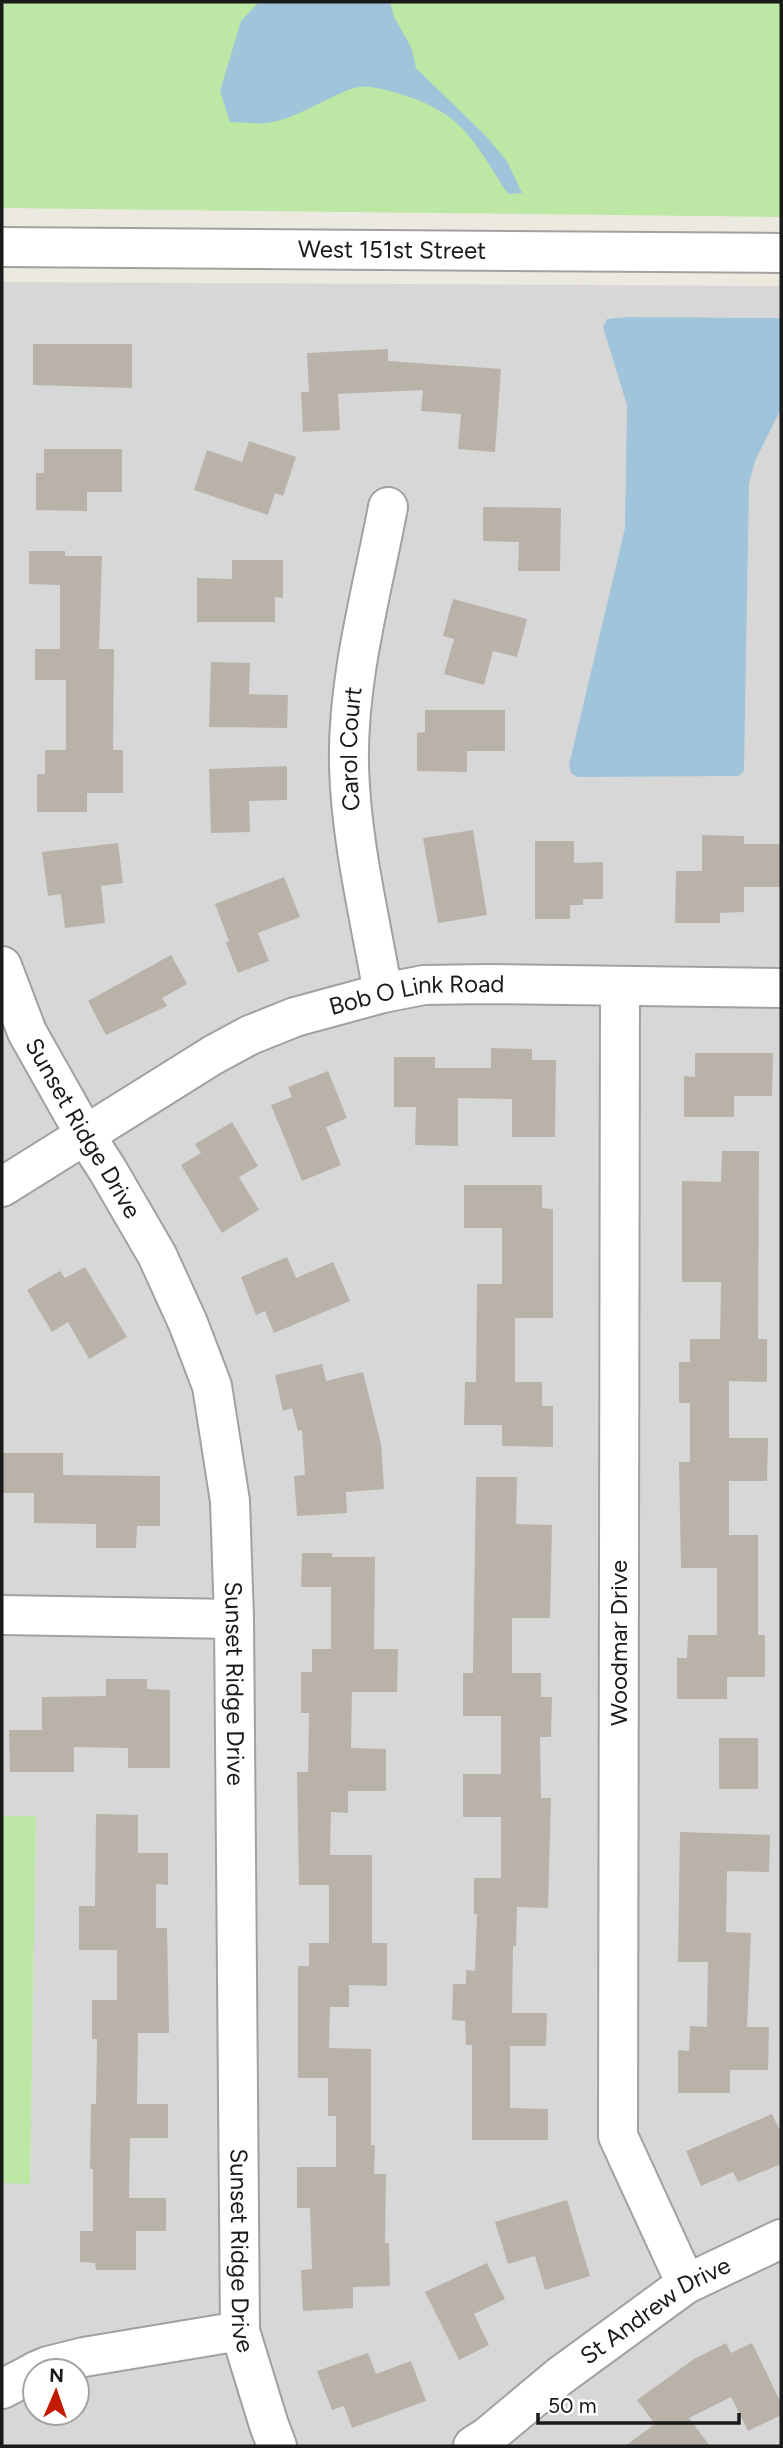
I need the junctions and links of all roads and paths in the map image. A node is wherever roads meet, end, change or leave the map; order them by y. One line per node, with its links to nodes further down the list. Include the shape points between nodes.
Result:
1 (2, 247): 2 (street, West 151st Street)
2 (781, 253)
3 (388, 507): 7 (street, Carol Court, via 356,672 349,766 356,840)
4 (2, 966): 8 (street, Sunset Ridge Drive, via 27,1032)
5 (620, 987): 6 (street, Bob O Link Road); 7 (street, Bob O Link Road, via 425,985); 13 (street, Woodmar Drive, via 618,2136)
6 (781, 988)
7 (383, 993): 8 (street, Bob O Link Road, via 295,1017 250,1035)
8 (85, 1135): 9 (street, Bob O Link Road); 11 (street, Sunset Ridge Drive, via 157,1255 212,1386 230,1500)
9 (2, 1187)
10 (2, 1615): 11 (street)
11 (234, 1619): 14 (street, Sunset Ridge Drive)
12 (781, 2239): 13 (street, St Andrew Drive)
13 (686, 2284): 19 (street, St Andrew Drive)
14 (240, 2331): 15 (street); 18 (street, Sunset Ridge Drive)
15 (84, 2357)
16 (21, 2379): 17 (street)
17 (2, 2389)
18 (277, 2446)
19 (473, 2446)

